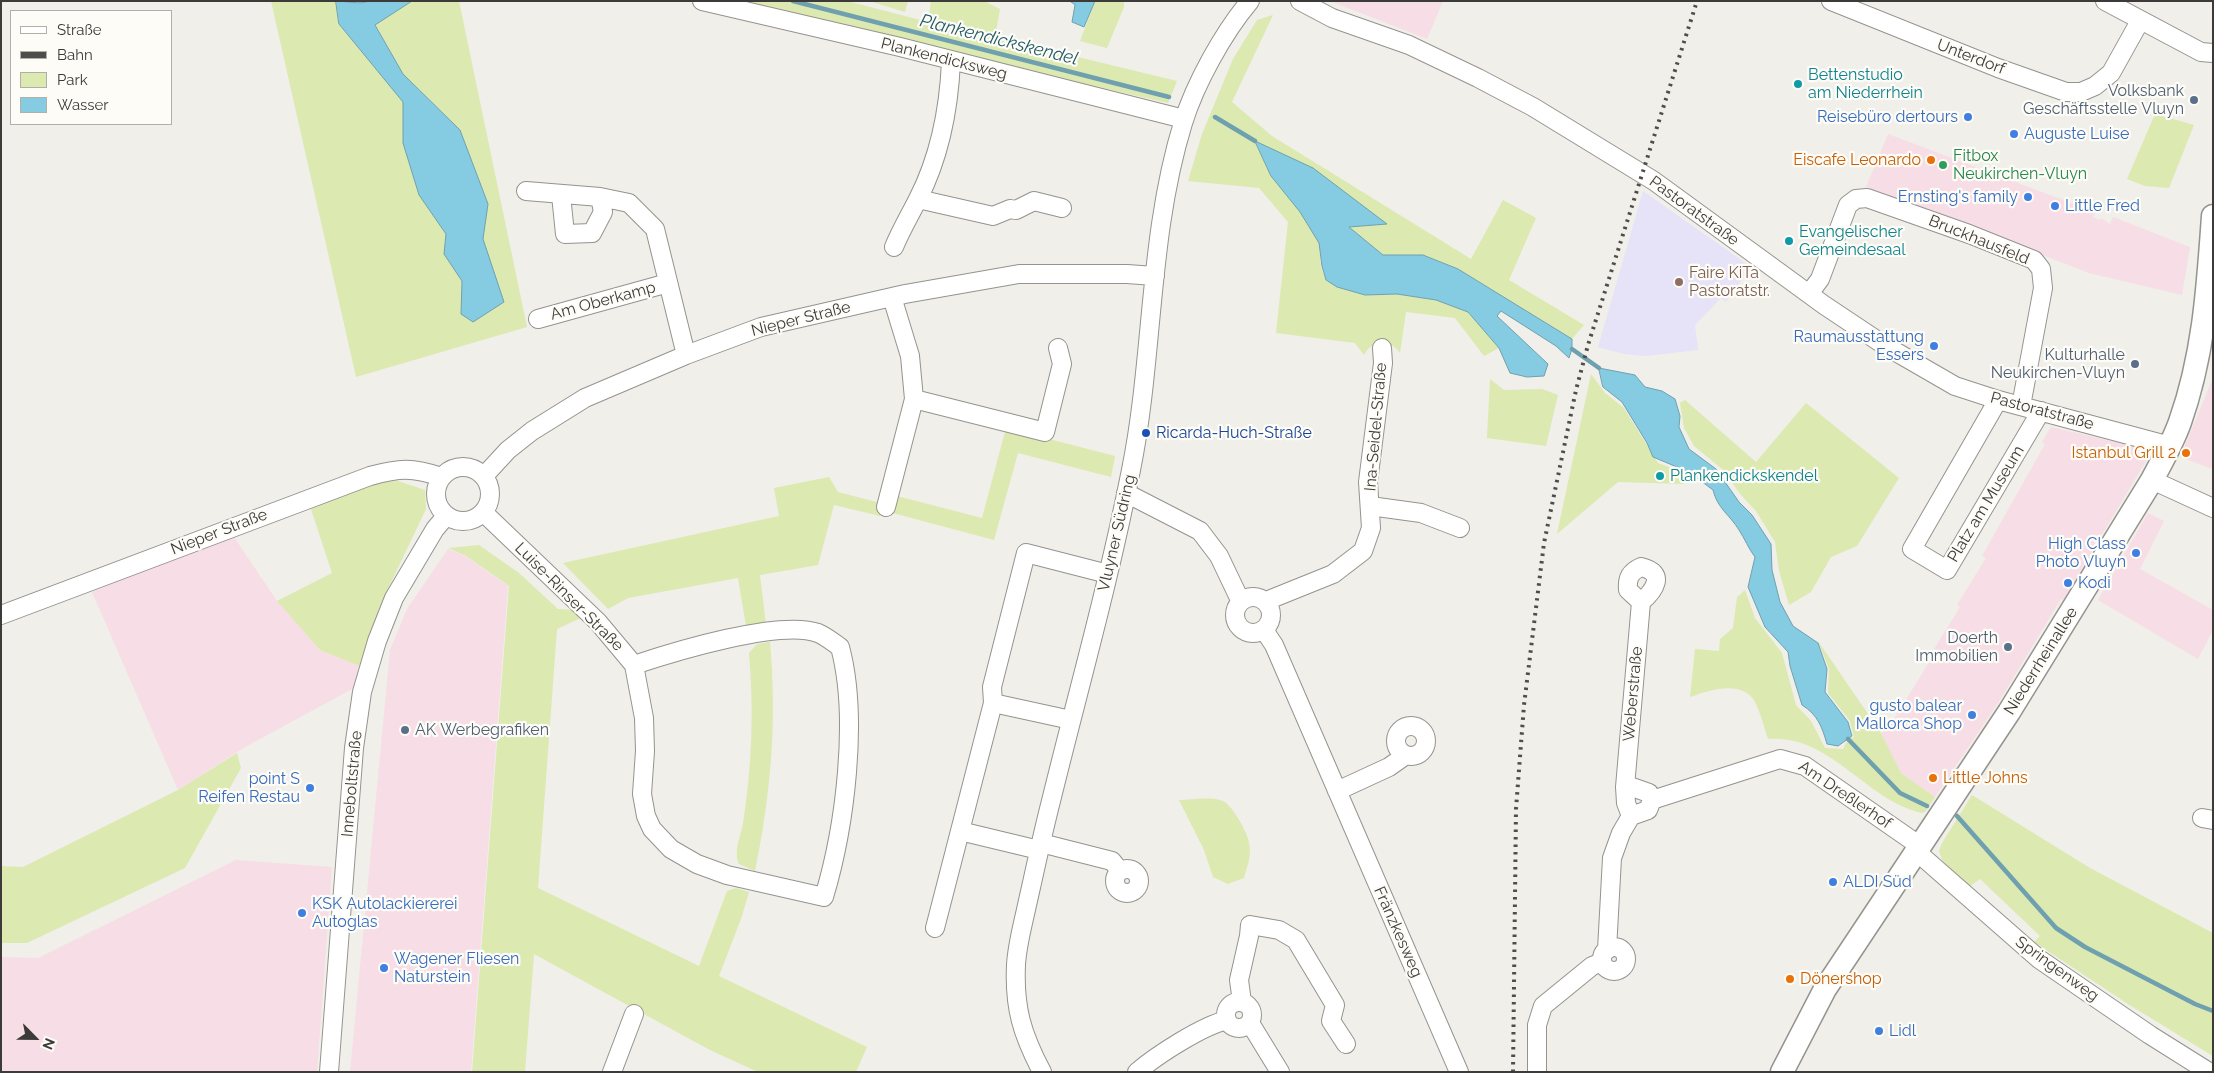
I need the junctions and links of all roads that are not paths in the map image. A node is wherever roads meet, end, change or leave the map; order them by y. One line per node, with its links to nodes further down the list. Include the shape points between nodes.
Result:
1 (702, 1): 8 (street, Plankendicksweg)
2 (1250, 1): 9 (street, Vluyner Südring, via 1211,61)
3 (1300, 1): 19 (street, Pastoratstraße, via 1332,18 1409,45 1534,107 1654,181)
4 (1831, 1): 6 (street, Unterdorf, via 2066,92 2080,92 2095,86 2111,73)
5 (2105, 1): 6 (street)
6 (2140, 20): 7 (street, via 2201,52)
7 (2213, 53)
8 (951, 61): 9 (street, Plankendicksweg); 13 (street, via 950,95 940,142)
9 (1184, 119): 17 (street, Vluyner Südring, via 1166,192)
10 (526, 191): 11 (street, Am Oberkamp)
11 (561, 195): 12 (street, Am Oberkamp); 12 (street, via 565,234 592,233 603,212)
12 (600, 197): 18 (street, Am Oberkamp, via 629,202 654,229)
13 (918, 199): 14 (street, via 993,216 1034,201); 16 (street)
14 (1062, 208)
15 (2213, 216): 29 (main road, Niederrheinallee, via 2200,352 2180,423)
16 (894, 247)
17 (1154, 276): 20 (street, Nieper Straße, via 1019,274); 33 (street, Vluyner Südring, via 1137,433)
18 (668, 284): 21 (street, Am Oberkamp); 24 (street, Am Oberkamp)
19 (1809, 294): 26 (street, Pastoratstraße, via 1884,345 1955,386); 27 (street, Bruckhausfeld, via 1820,279 1848,205 1856,199 1867,198 2034,260 2041,269 2043,288)
20 (892, 297): 24 (street, Nieper Straße, via 761,327); 25 (street, via 910,356)
21 (538, 319)
22 (1058, 348): 25 (street, via 1062,364 1045,432)
23 (1382, 348): 34 (street, Ina-Seidel-Straße, via 1368,482)
24 (686, 356): 30 (street, Nieper Straße, via 568,407 514,446)
25 (914, 399): 35 (street)
26 (1998, 400): 27 (street, Pastoratstraße); 28 (street, Platz am Museum, via 1912,549 1947,570)
27 (2021, 406): 28 (street, Pastoratstraße)
28 (2041, 411): 29 (street, Pastoratstraße)
29 (2170, 446): 32 (main road, Niederrheinallee)
30 (484, 476): 31 (street, via 478,470 462,466); 37 (street, via 490,490)
31 (441, 477): 38 (street, via 435,494 440,510); 44 (street, Nieper Straße, via 410,468 370,476)
32 (2152, 480): 36 (street); 56 (main road, Niederrheinallee, via 2009,712)
33 (1126, 494): 40 (street, Vluyner Südring); 41 (street, via 1200,530 1220,556)
34 (1370, 506): 39 (street, Ina-Seidel-Straße, via 1421,513); 42 (street, Ina-Seidel-Straße, via 1371,528 1363,550 1333,574)
35 (886, 507)
36 (2213, 508)
37 (483, 512): 38 (street, via 461,521); 46 (street, Luise-Rinser-Straße, via 598,622)
38 (446, 516): 64 (street, Inneboltstraße, via 435,528 394,598 362,692 354,748)
39 (1460, 528)
40 (1108, 574): 47 (street, via 1026,553 992,687); 48 (street, Vluyner Südring)
41 (1240, 600): 42 (street, via 1258,597); 45 (street, via 1234,611 1235,621 1251,633)
42 (1266, 601): 45 (street, via 1271,614 1270,623)
43 (1641, 602): 50 (street, Weberstraße)
44 (1, 615)
45 (1264, 630): 51 (street, Fränzkesweg, via 1274,645)
46 (634, 665): 46 (street, Luise-Rinser-Straße, via 739,636 779,629 817,632 840,647 850,701 846,768 834,864 824,897 727,875 697,864 671,849 652,829 642,794 644,718)
47 (993, 703): 48 (street); 54 (street)
48 (1071, 720): 55 (street, Vluyner Südring)
49 (1406, 755): 51 (street, via 1389,767)
50 (1625, 787): 52 (street, via 1649,794); 53 (street, Weberstraße)
51 (1337, 791): 69 (street, Fränzkesweg)
52 (1652, 800): 53 (street, via 1648,810); 56 (street, Am Dreßlerhof, via 1780,758 1805,766)
53 (1631, 816): 70 (street, via 1612,858 1604,956 1543,1006 1537,1025)
54 (960, 831): 55 (street); 58 (street)
55 (1040, 846): 57 (street, via 1112,862); 66 (street, Vluyner Südring, via 1020,938 1016,981 1020,1025)
56 (1919, 849): 71 (main road, Niederrheinallee, via 1825,989); 72 (street, Springenweg, via 2039,959)
57 (1120, 871)
58 (935, 928)
59 (1242, 1002): 61 (street, via 1229,1007); 62 (street, via 1252,1013); 63 (street, via 1239,980 1250,925 1279,930 1296,940 1335,1005 1331,1020)
60 (634, 1014): 65 (street)
61 (1227, 1020): 62 (street, via 1230,1025 1240,1028); 67 (street, via 1215,1023)
62 (1250, 1023): 68 (street)
63 (1346, 1044)
64 (330, 1072)
65 (612, 1072)
66 (1042, 1072)
67 (1137, 1072)
68 (1280, 1072)
69 (1459, 1072)
70 (1537, 1072)
71 (1782, 1072)
72 (2209, 1072)

